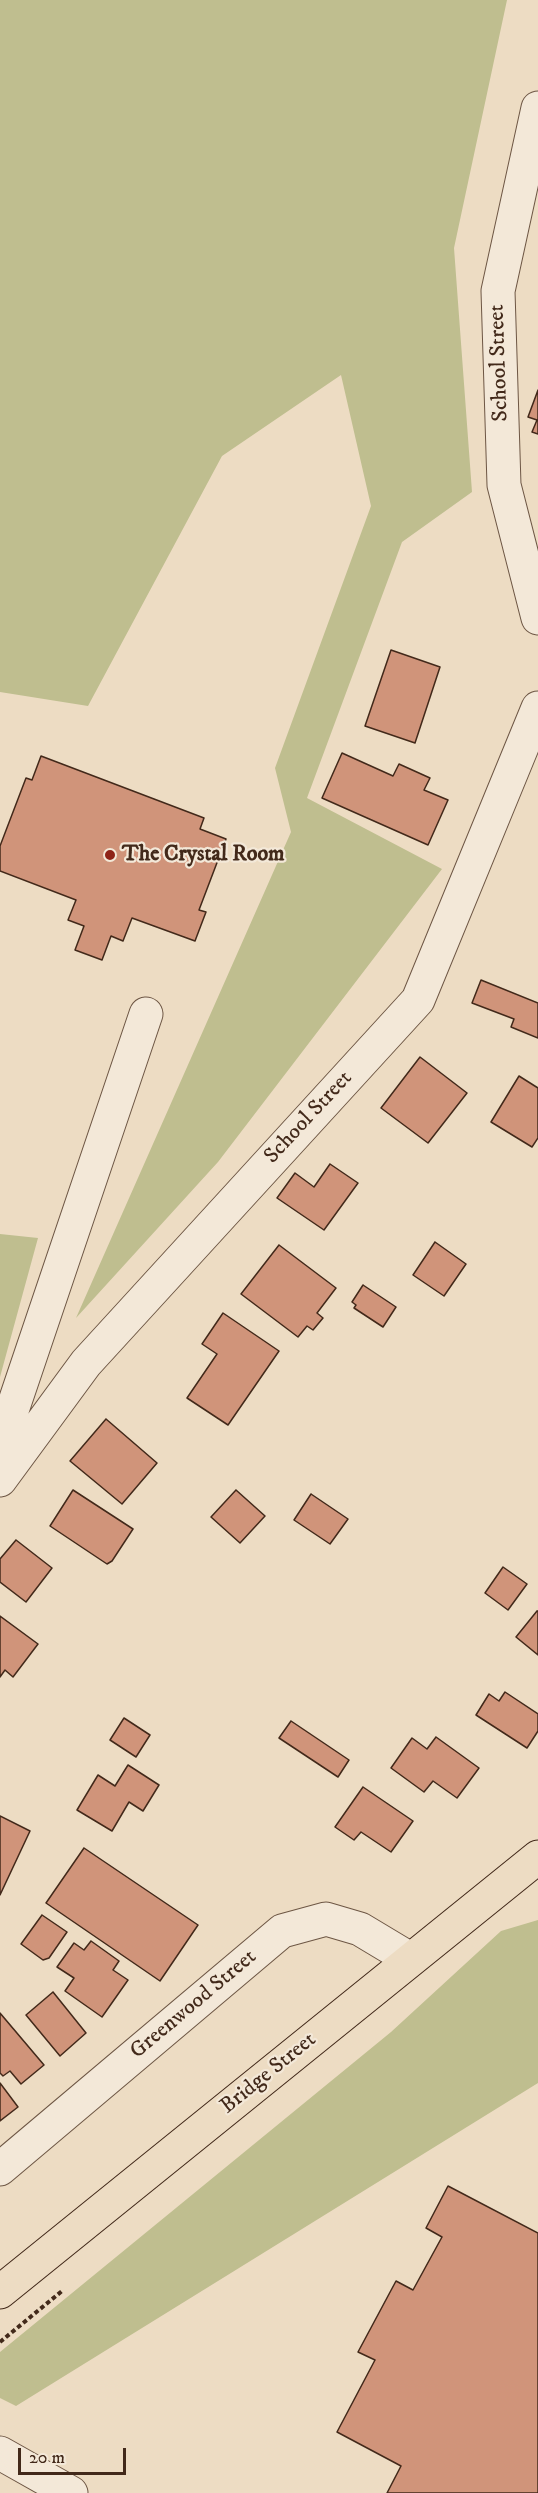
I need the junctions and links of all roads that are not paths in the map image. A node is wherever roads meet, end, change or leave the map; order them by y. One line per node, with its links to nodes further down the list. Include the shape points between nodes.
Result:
1 (538, 108): 2 (street, School Street, via 498,291 504,485)
2 (538, 618)
3 (538, 708): 6 (street, School Street, via 418,1000 86,1363)
4 (146, 1014): 5 (street)
5 (0, 1446)
6 (0, 1480)
7 (538, 1857): 8 (main road, Bridge Street)
8 (410, 1959): 9 (street, Greenwood Street, via 360,1929 326,1919 282,1931); 10 (main road, Bridge Street)
9 (0, 2169)
10 (0, 2292)
11 (0, 2453): 12 (street)
12 (71, 2493)

